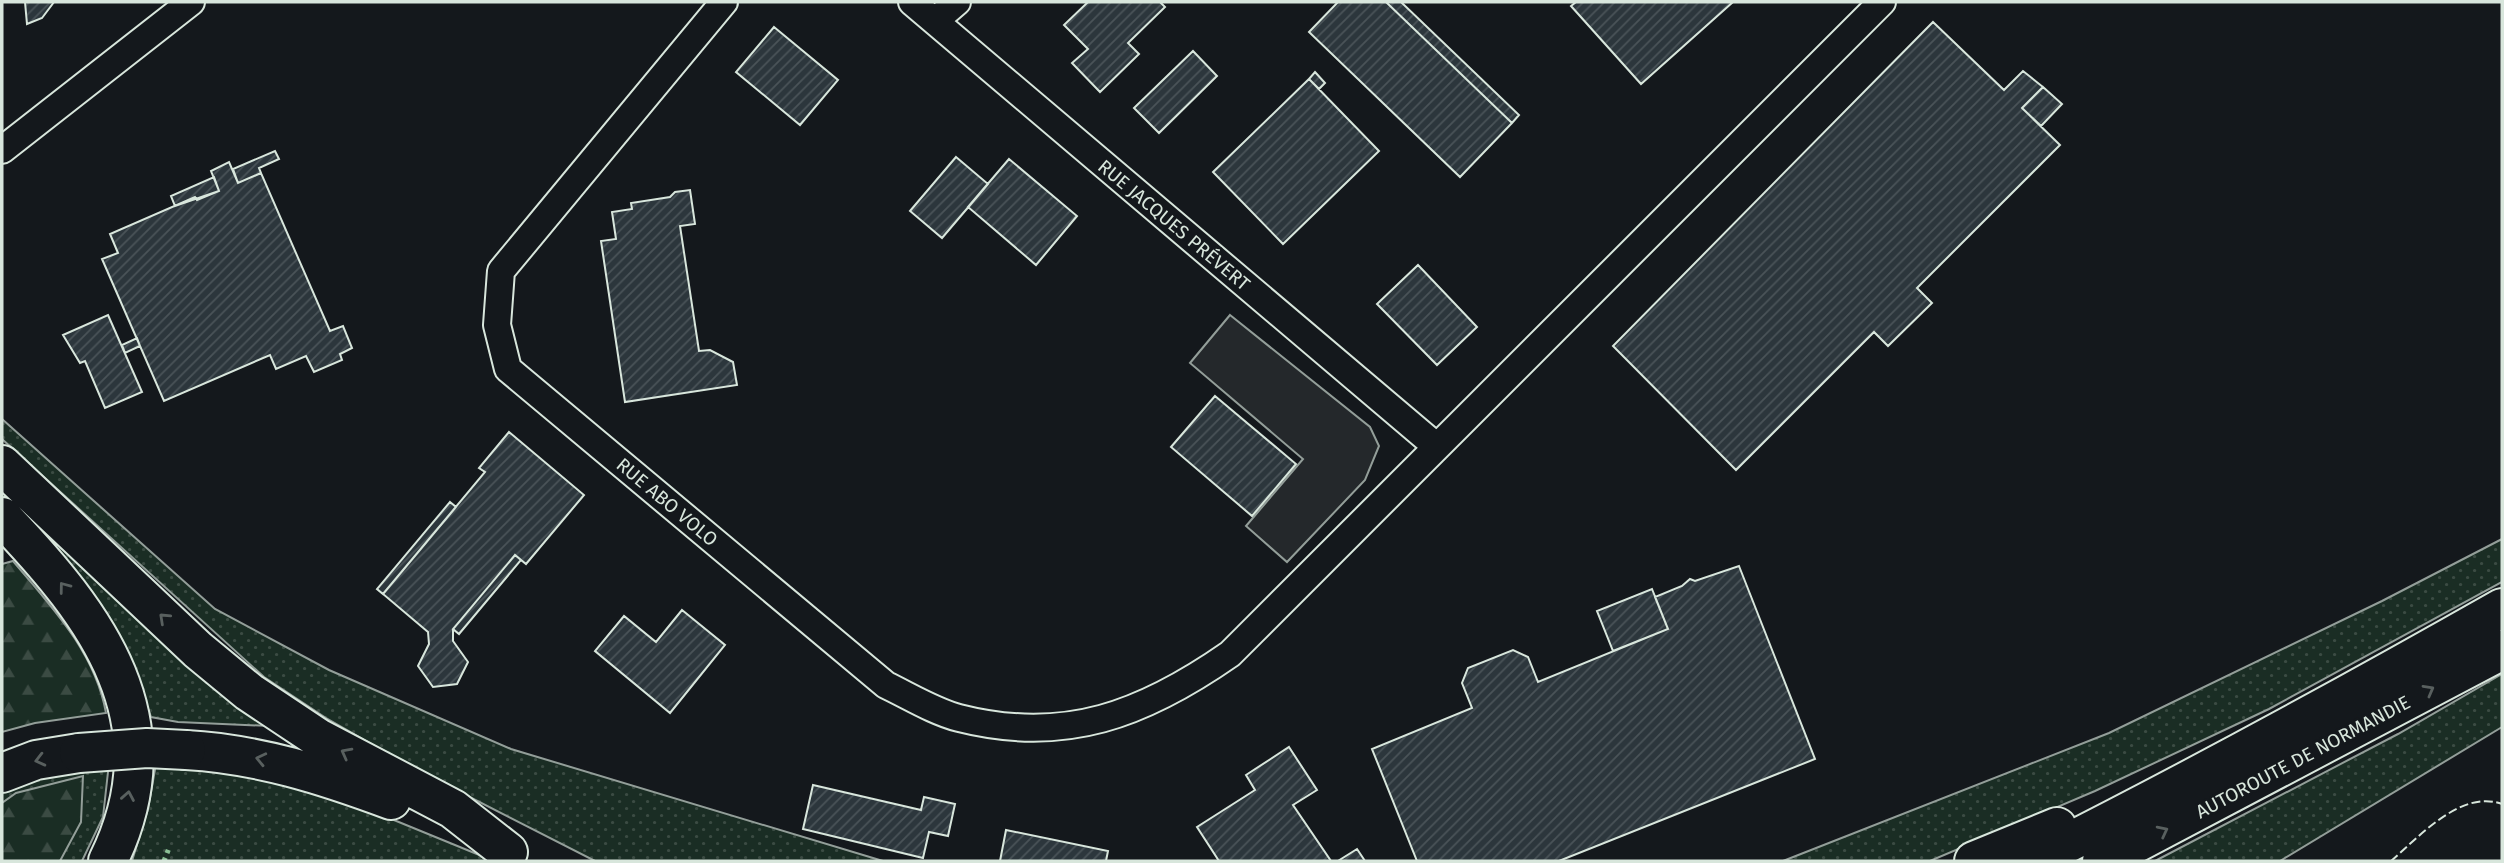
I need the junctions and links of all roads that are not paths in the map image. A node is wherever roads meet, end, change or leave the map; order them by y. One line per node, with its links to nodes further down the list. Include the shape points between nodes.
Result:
1 (191, 2): 7 (street)
2 (724, 2): 8 (street, RUE ABO VOLO, via 501,271 498,324 508,369 886,685 957,718 1033,730 1120,715 1184,687 1230,654)
3 (912, 2): 6 (street, RUE JACQUES PRÉVERT)
4 (957, 2): 6 (street)
5 (1882, 2): 8 (street, RUE ABO VOLO)
6 (935, 21): 8 (street, RUE JACQUES PRÉVERT)
7 (2, 150)
8 (1437, 447)
9 (2, 465): 15 (highway, one-way to 9, via 453,809 318,738 239,685)
10 (2, 517): 16 (highway, one-way to 10, via 124,819 133,767 124,687 95,630 51,570)
11 (2502, 608): 13 (highway, AUTOROUTE DE NORMANDIE)
12 (2502, 650): 19 (highway, AUTOROUTE DE NORMANDIE, one-way to 12)
13 (2305, 716): 17 (highway); 18 (highway, via 2246,752)
14 (2, 773): 15 (highway, one-way to 14, bridge, via 335,779 234,754 147,748 79,753 36,760)
15 (518, 857)
16 (108, 861)
17 (1974, 861)
18 (2032, 861)
19 (2102, 861)

